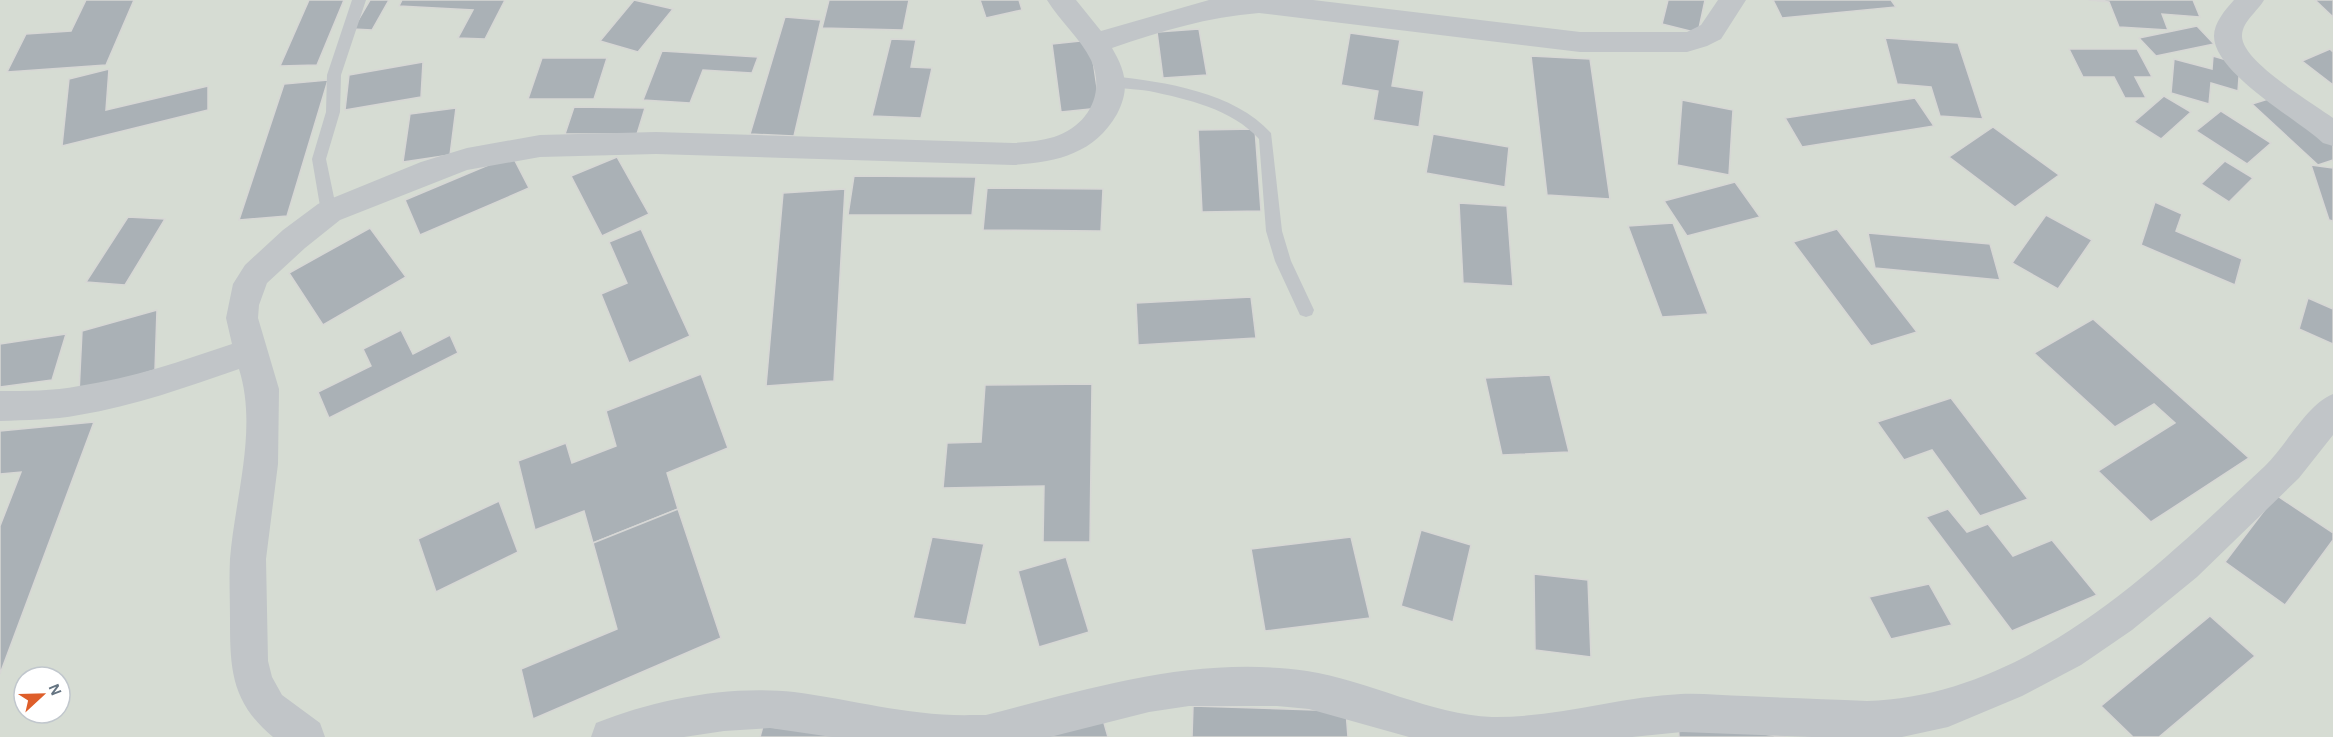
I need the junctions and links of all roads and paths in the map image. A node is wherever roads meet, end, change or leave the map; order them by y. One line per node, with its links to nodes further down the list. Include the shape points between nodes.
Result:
1 (359, 0): 8 (lane, via 334,75 333,112 320,159)
2 (1061, 0): 5 (street)
3 (1732, 0): 5 (street, via 1718,27 1704,38 1687,42 1580,42 1259,3 1225,5 1167,19)
4 (2250, 0): 7 (street, via 2231,24 2228,39 2232,51 2251,72)
5 (1095, 44): 6 (street)
6 (1112, 81): 8 (street, via 1111,96 1094,127 1075,141 1039,153 656,143 540,146 444,166); 9 (lane, via 1158,87 1192,97 1246,117 1260,127 1266,137 1274,231)
7 (2333, 135)
8 (329, 212): 10 (street, via 269,260 249,284 242,318)
9 (1306, 310)
10 (250, 351): 11 (street, via 112,395); 13 (street, via 262,389 261,464 248,559 249,661 254,683 268,708)
11 (0, 406)
12 (2333, 409): 14 (street, via 2287,467 2184,565 2119,618 2068,652 2009,683 1920,715 1867,720 1682,713 1516,736 1489,736 1309,690 1189,687 1149,693 986,734 896,730 765,709 681,718)
13 (306, 737)
14 (610, 737)

